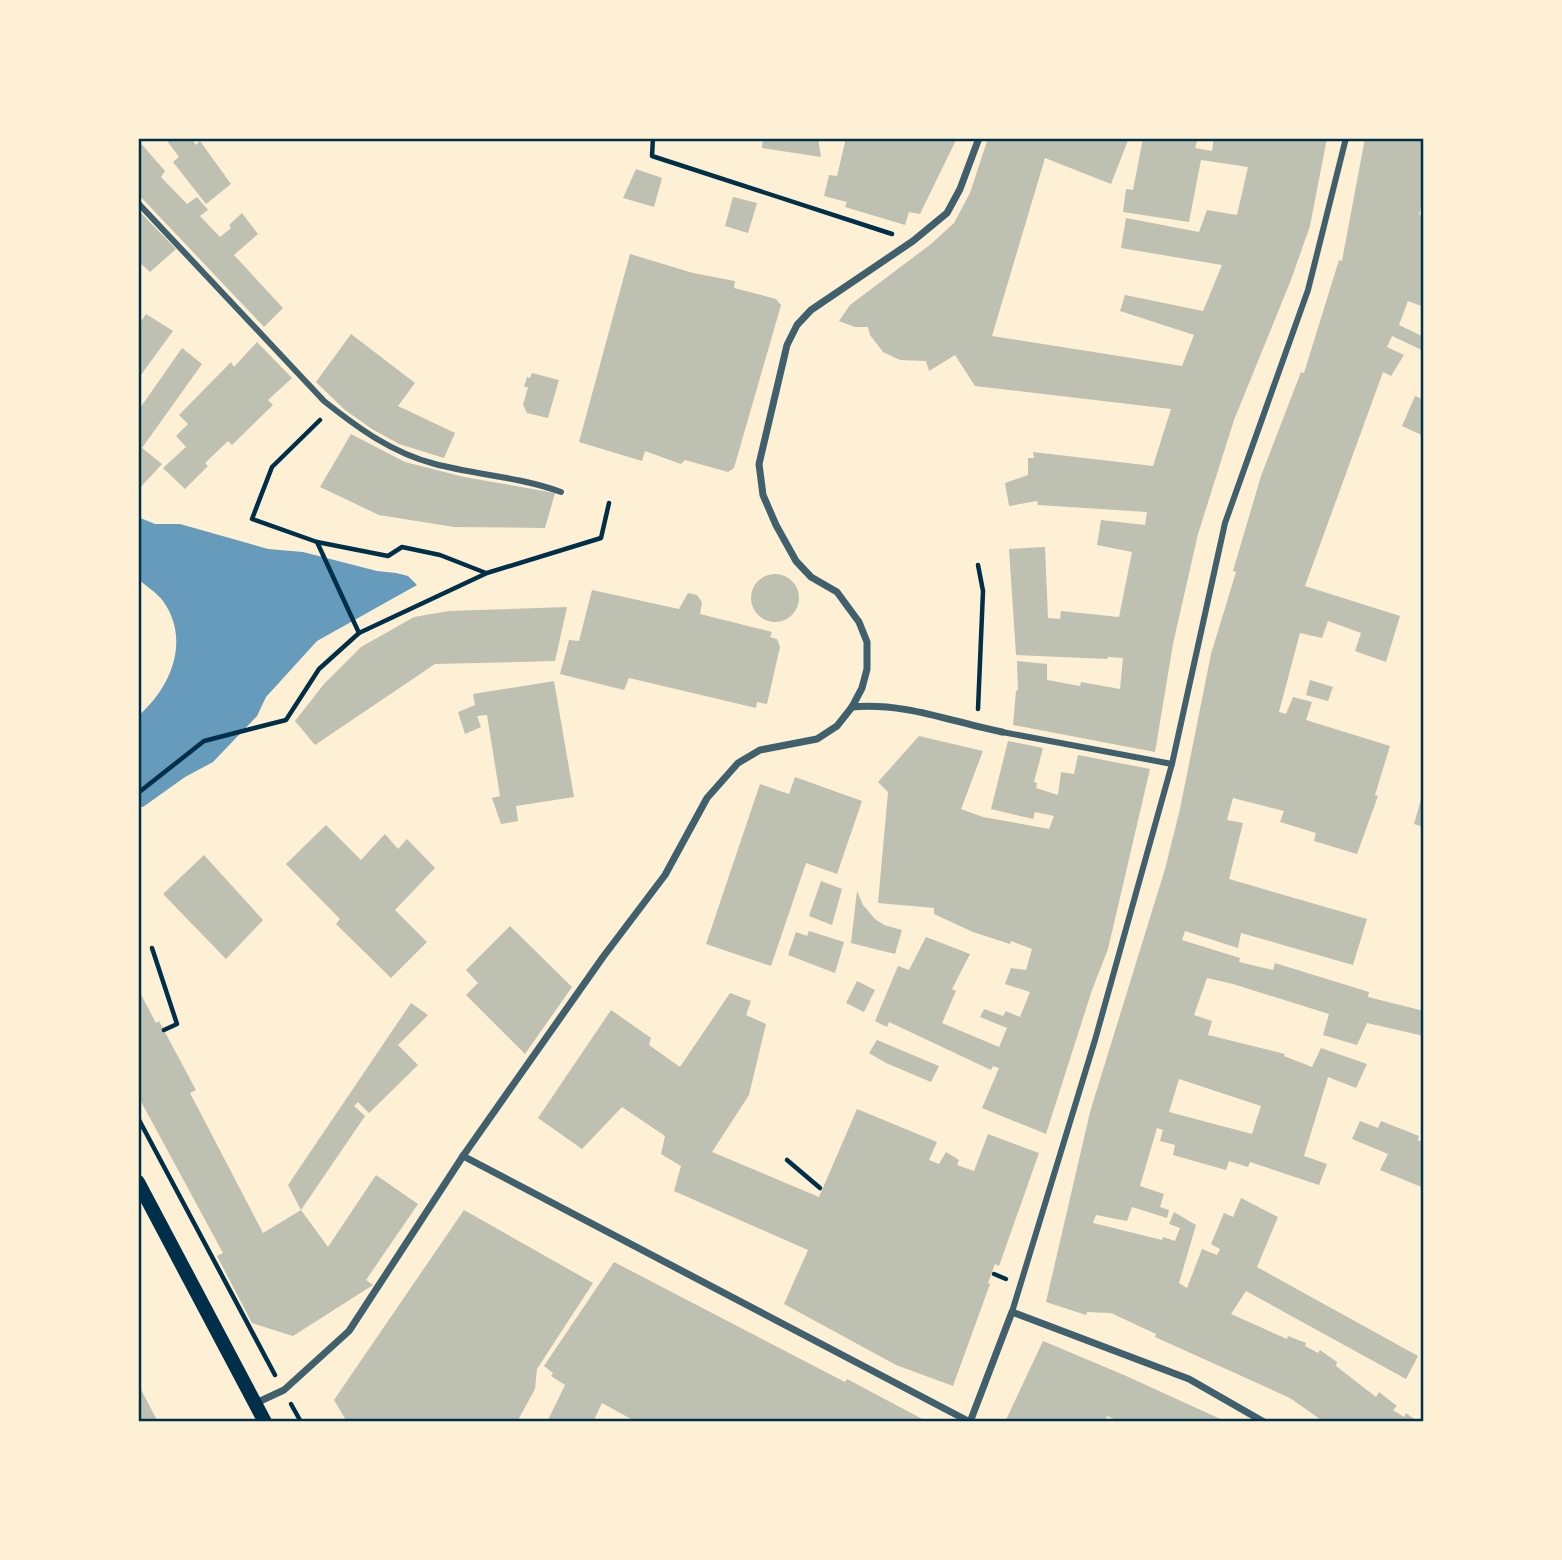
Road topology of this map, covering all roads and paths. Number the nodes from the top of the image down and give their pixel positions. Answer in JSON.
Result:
{"nodes":[{"id":1,"x":653,"y":138,"type":"edge"},
{"id":2,"x":979,"y":138,"type":"edge"},
{"id":3,"x":1346,"y":138,"type":"edge"},
{"id":4,"x":138,"y":203,"type":"edge"},
{"id":5,"x":913,"y":241,"type":"junction"},
{"id":6,"x":332,"y":408,"type":"junction"},
{"id":7,"x":561,"y":492,"type":"dead end"},
{"id":8,"x":609,"y":502,"type":"dead end"},
{"id":9,"x":317,"y":542,"type":"junction"},
{"id":10,"x":978,"y":565,"type":"dead end"},
{"id":11,"x":487,"y":573,"type":"junction"},
{"id":12,"x":359,"y":633,"type":"junction"},
{"id":13,"x":852,"y":707,"type":"junction"},
{"id":14,"x":977,"y":727,"type":"junction"},
{"id":15,"x":1002,"y":732,"type":"joint"},
{"id":16,"x":1172,"y":764,"type":"junction"},
{"id":17,"x":138,"y":793,"type":"edge"},
{"id":18,"x":152,"y":948,"type":"dead end"},
{"id":19,"x":164,"y":1030,"type":"dead end"},
{"id":20,"x":138,"y":1118,"type":"edge"},
{"id":21,"x":463,"y":1156,"type":"junction"},
{"id":22,"x":787,"y":1160,"type":"dead end"},
{"id":23,"x":138,"y":1182,"type":"edge"},
{"id":24,"x":820,"y":1188,"type":"dead end"},
{"id":25,"x":1012,"y":1312,"type":"junction"},
{"id":26,"x":284,"y":1390,"type":"junction"},
{"id":27,"x":255,"y":1404,"type":"junction"},
{"id":28,"x":265,"y":1422,"type":"edge"},
{"id":29,"x":300,"y":1422,"type":"edge"},
{"id":30,"x":970,"y":1422,"type":"edge"},
{"id":31,"x":1264,"y":1422,"type":"edge"}],
"edges":[{"from":1,"to":5,"type":"path"},
{"from":2,"to":5,"type":"street"},
{"from":3,"to":16,"type":"street"},
{"from":4,"to":6,"type":"street"},
{"from":5,"to":13,"type":"street"},
{"from":6,"to":7,"type":"street"},
{"from":6,"to":9,"type":"path"},
{"from":8,"to":11,"type":"path"},
{"from":9,"to":11,"type":"path"},
{"from":9,"to":12,"type":"path"},
{"from":10,"to":14,"type":"path"},
{"from":11,"to":12,"type":"path"},
{"from":12,"to":17,"type":"path"},
{"from":13,"to":14,"type":"street"},
{"from":13,"to":21,"type":"street"},
{"from":14,"to":15,"type":"street"},
{"from":15,"to":16,"type":"street"},
{"from":16,"to":25,"type":"street"},
{"from":18,"to":19,"type":"path"},
{"from":20,"to":26,"type":"path"},
{"from":21,"to":26,"type":"street"},
{"from":21,"to":30,"type":"street"},
{"from":22,"to":24,"type":"path"},
{"from":23,"to":27,"type":"main road"},
{"from":25,"to":30,"type":"street"},
{"from":25,"to":31,"type":"street"},
{"from":26,"to":27,"type":"street"},
{"from":26,"to":29,"type":"path"},
{"from":27,"to":28,"type":"main road"}]}
